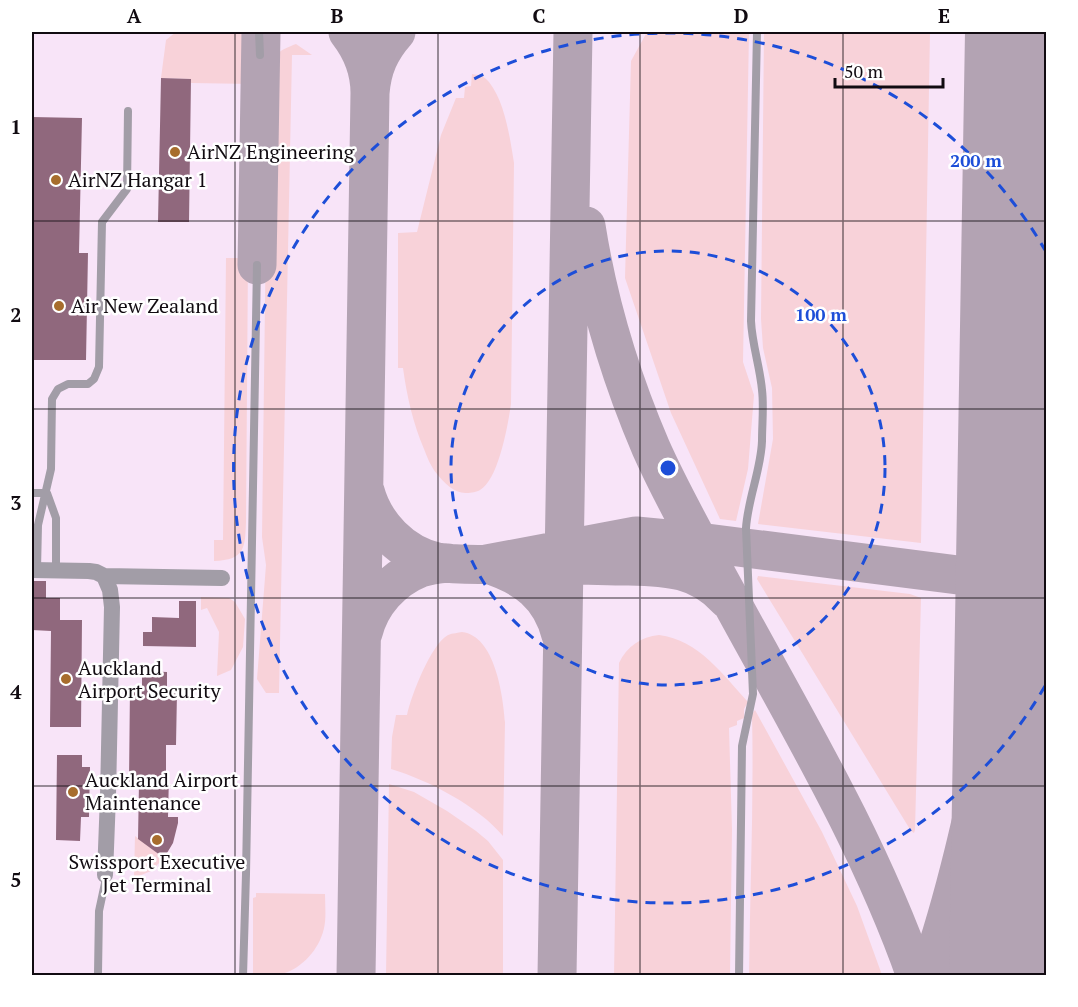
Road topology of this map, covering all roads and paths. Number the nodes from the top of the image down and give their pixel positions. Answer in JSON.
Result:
{"nodes":[{"id":1,"x":258,"y":32,"type":"edge"},
{"id":2,"x":757,"y":32,"type":"edge"},
{"id":3,"x":260,"y":55,"type":"dead end"},
{"id":4,"x":128,"y":111,"type":"dead end"},
{"id":5,"x":257,"y":265,"type":"dead end"},
{"id":6,"x":32,"y":493,"type":"edge"},
{"id":7,"x":46,"y":493,"type":"junction"},
{"id":8,"x":34,"y":570,"type":"edge"},
{"id":9,"x":56,"y":570,"type":"junction"},
{"id":10,"x":104,"y":576,"type":"junction"},
{"id":11,"x":222,"y":578,"type":"dead end"},
{"id":12,"x":105,"y":875,"type":"joint"},
{"id":13,"x":98,"y":973,"type":"dead end"},
{"id":14,"x":243,"y":975,"type":"edge"},
{"id":15,"x":739,"y":975,"type":"edge"}],
"edges":[{"from":1,"to":3,"type":"lane"},
{"from":2,"to":15,"type":"lane"},
{"from":4,"to":7,"type":"lane"},
{"from":5,"to":14,"type":"lane"},
{"from":6,"to":7,"type":"lane"},
{"from":7,"to":8,"type":"lane"},
{"from":7,"to":9,"type":"lane"},
{"from":8,"to":9,"type":"street"},
{"from":9,"to":10,"type":"street"},
{"from":10,"to":11,"type":"street"},
{"from":10,"to":12,"type":"street"},
{"from":12,"to":13,"type":"lane"}]}
